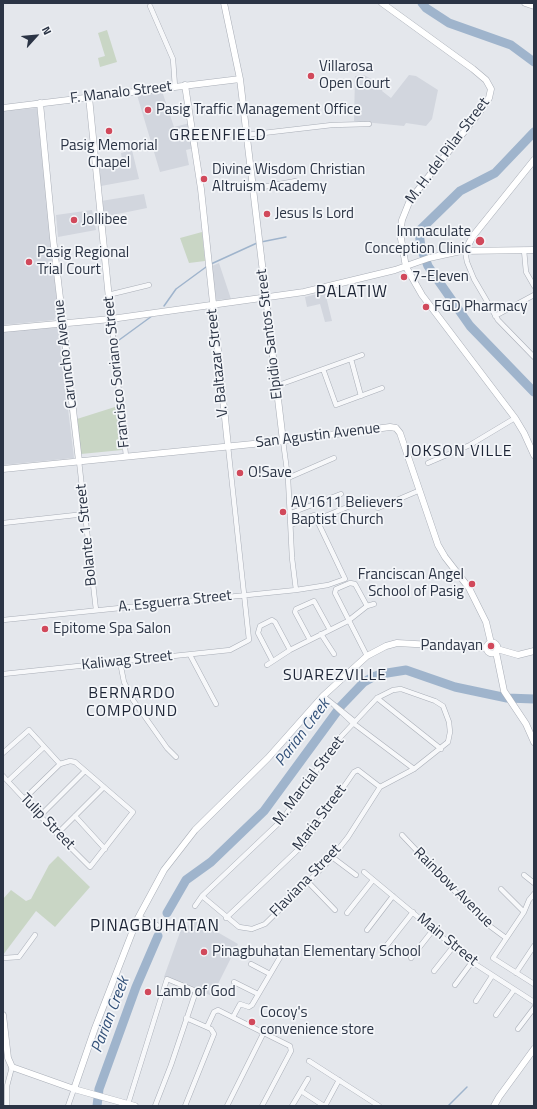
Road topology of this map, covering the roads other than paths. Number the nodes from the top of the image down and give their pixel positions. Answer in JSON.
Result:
{"nodes":[{"id":1,"x":224,"y":3,"type":"edge"},
{"id":2,"x":382,"y":3,"type":"edge"},
{"id":3,"x":526,"y":3,"type":"edge"},
{"id":4,"x":150,"y":6,"type":"dead end"},
{"id":5,"x":534,"y":6,"type":"edge"},
{"id":6,"x":240,"y":78,"type":"junction"},
{"id":7,"x":185,"y":85,"type":"junction"},
{"id":8,"x":176,"y":86,"type":"junction"},
{"id":9,"x":89,"y":97,"type":"junction"},
{"id":10,"x":40,"y":103,"type":"junction"},
{"id":11,"x":3,"y":108,"type":"edge"},
{"id":12,"x":369,"y":124,"type":"dead end"},
{"id":13,"x":246,"y":135,"type":"junction"},
{"id":14,"x":534,"y":160,"type":"edge"},
{"id":15,"x":296,"y":181,"type":"dead end"},
{"id":16,"x":252,"y":189,"type":"junction"},
{"id":17,"x":524,"y":250,"type":"junction"},
{"id":18,"x":534,"y":250,"type":"edge"},
{"id":19,"x":465,"y":251,"type":"junction"},
{"id":20,"x":406,"y":267,"type":"junction"},
{"id":21,"x":149,"y":285,"type":"dead end"},
{"id":22,"x":534,"y":286,"type":"edge"},
{"id":23,"x":108,"y":295,"type":"junction"},
{"id":24,"x":534,"y":295,"type":"edge"},
{"id":25,"x":266,"y":298,"type":"junction"},
{"id":26,"x":212,"y":305,"type":"junction"},
{"id":27,"x":495,"y":316,"type":"junction"},
{"id":28,"x":111,"y":319,"type":"junction"},
{"id":29,"x":63,"y":324,"type":"junction"},
{"id":30,"x":3,"y":329,"type":"edge"},
{"id":31,"x":362,"y":355,"type":"dead end"},
{"id":32,"x":534,"y":357,"type":"edge"},
{"id":33,"x":351,"y":359,"type":"junction"},
{"id":34,"x":324,"y":369,"type":"junction"},
{"id":35,"x":276,"y":386,"type":"junction"},
{"id":36,"x":382,"y":388,"type":"dead end"},
{"id":37,"x":362,"y":396,"type":"junction"},
{"id":38,"x":515,"y":418,"type":"junction"},
{"id":39,"x":283,"y":441,"type":"junction"},
{"id":40,"x":228,"y":446,"type":"junction"},
{"id":41,"x":534,"y":455,"type":"edge"},
{"id":42,"x":126,"y":456,"type":"junction"},
{"id":43,"x":334,"y":458,"type":"dead end"},
{"id":44,"x":79,"y":461,"type":"junction"},
{"id":45,"x":428,"y":463,"type":"dead end"},
{"id":46,"x":3,"y":469,"type":"edge"},
{"id":47,"x":288,"y":478,"type":"junction"},
{"id":48,"x":418,"y":492,"type":"junction"},
{"id":49,"x":341,"y":494,"type":"dead end"},
{"id":50,"x":350,"y":506,"type":"dead end"},
{"id":51,"x":378,"y":508,"type":"dead end"},
{"id":52,"x":290,"y":513,"type":"junction"},
{"id":53,"x":85,"y":514,"type":"junction"},
{"id":54,"x":318,"y":519,"type":"junction"},
{"id":55,"x":3,"y":522,"type":"edge"},
{"id":56,"x":291,"y":525,"type":"junction"},
{"id":57,"x":296,"y":590,"type":"junction"},
{"id":58,"x":244,"y":595,"type":"junction"},
{"id":59,"x":374,"y":604,"type":"dead end"},
{"id":60,"x":367,"y":606,"type":"junction"},
{"id":61,"x":96,"y":610,"type":"junction"},
{"id":62,"x":3,"y":620,"type":"edge"},
{"id":63,"x":348,"y":621,"type":"junction"},
{"id":64,"x":330,"y":630,"type":"junction"},
{"id":65,"x":321,"y":634,"type":"junction"},
{"id":66,"x":249,"y":640,"type":"joint"},
{"id":67,"x":310,"y":640,"type":"junction"},
{"id":68,"x":489,"y":645,"type":"junction"},
{"id":69,"x":290,"y":650,"type":"junction"},
{"id":70,"x":496,"y":651,"type":"junction"},
{"id":71,"x":534,"y":651,"type":"edge"},
{"id":72,"x":334,"y":654,"type":"dead end"},
{"id":73,"x":190,"y":655,"type":"junction"},
{"id":74,"x":367,"y":656,"type":"junction"},
{"id":75,"x":272,"y":660,"type":"junction"},
{"id":76,"x":120,"y":662,"type":"junction"},
{"id":77,"x":267,"y":664,"type":"dead end"},
{"id":78,"x":3,"y":674,"type":"edge"},
{"id":79,"x":323,"y":696,"type":"junction"},
{"id":80,"x":377,"y":698,"type":"junction"},
{"id":81,"x":216,"y":704,"type":"dead end"},
{"id":82,"x":355,"y":723,"type":"junction"},
{"id":83,"x":534,"y":742,"type":"edge"},
{"id":84,"x":44,"y":747,"type":"junction"},
{"id":85,"x":441,"y":749,"type":"junction"},
{"id":86,"x":3,"y":753,"type":"edge"},
{"id":87,"x":176,"y":757,"type":"dead end"},
{"id":88,"x":60,"y":764,"type":"junction"},
{"id":89,"x":414,"y":769,"type":"junction"},
{"id":90,"x":85,"y":771,"type":"junction"},
{"id":91,"x":3,"y":776,"type":"edge"},
{"id":92,"x":8,"y":782,"type":"junction"},
{"id":93,"x":104,"y":787,"type":"junction"},
{"id":94,"x":380,"y":787,"type":"junction"},
{"id":95,"x":24,"y":799,"type":"junction"},
{"id":96,"x":40,"y":816,"type":"junction"},
{"id":97,"x":75,"y":816,"type":"junction"},
{"id":98,"x":57,"y":834,"type":"junction"},
{"id":99,"x":402,"y":836,"type":"dead end"},
{"id":100,"x":106,"y":848,"type":"junction"},
{"id":101,"x":332,"y":856,"type":"junction"},
{"id":102,"x":364,"y":872,"type":"dead end"},
{"id":103,"x":356,"y":875,"type":"dead end"},
{"id":104,"x":524,"y":875,"type":"dead end"},
{"id":105,"x":372,"y":880,"type":"junction"},
{"id":106,"x":308,"y":882,"type":"junction"},
{"id":107,"x":534,"y":883,"type":"edge"},
{"id":108,"x":500,"y":889,"type":"dead end"},
{"id":109,"x":534,"y":894,"type":"edge"},
{"id":110,"x":202,"y":896,"type":"junction"},
{"id":111,"x":393,"y":896,"type":"junction"},
{"id":112,"x":195,"y":906,"type":"dead end"},
{"id":113,"x":335,"y":910,"type":"dead end"},
{"id":114,"x":413,"y":912,"type":"junction"},
{"id":115,"x":524,"y":912,"type":"junction"},
{"id":116,"x":347,"y":913,"type":"dead end"},
{"id":117,"x":139,"y":917,"type":"junction"},
{"id":118,"x":226,"y":918,"type":"junction"},
{"id":119,"x":157,"y":925,"type":"dead end"},
{"id":120,"x":367,"y":930,"type":"dead end"},
{"id":121,"x":433,"y":930,"type":"junction"},
{"id":122,"x":35,"y":935,"type":"dead end"},
{"id":123,"x":506,"y":938,"type":"junction"},
{"id":124,"x":387,"y":945,"type":"dead end"},
{"id":125,"x":453,"y":946,"type":"junction"},
{"id":126,"x":534,"y":946,"type":"edge"},
{"id":127,"x":282,"y":954,"type":"dead end"},
{"id":128,"x":3,"y":958,"type":"edge"},
{"id":129,"x":411,"y":958,"type":"dead end"},
{"id":130,"x":472,"y":962,"type":"junction"},
{"id":131,"x":251,"y":964,"type":"dead end"},
{"id":132,"x":434,"y":971,"type":"dead end"},
{"id":133,"x":516,"y":973,"type":"junction"},
{"id":134,"x":270,"y":974,"type":"junction"},
{"id":135,"x":492,"y":976,"type":"junction"},
{"id":136,"x":234,"y":982,"type":"dead end"},
{"id":137,"x":534,"y":984,"type":"edge"},
{"id":138,"x":455,"y":985,"type":"dead end"},
{"id":139,"x":514,"y":990,"type":"junction"},
{"id":140,"x":258,"y":994,"type":"junction"},
{"id":141,"x":476,"y":1001,"type":"dead end"},
{"id":142,"x":534,"y":1002,"type":"edge"},
{"id":143,"x":534,"y":1008,"type":"edge"},
{"id":144,"x":496,"y":1015,"type":"dead end"},
{"id":145,"x":233,"y":1017,"type":"junction"},
{"id":146,"x":3,"y":1018,"type":"edge"},
{"id":147,"x":186,"y":1018,"type":"junction"},
{"id":148,"x":207,"y":1027,"type":"junction"},
{"id":149,"x":518,"y":1029,"type":"dead end"},
{"id":150,"x":264,"y":1032,"type":"junction"},
{"id":151,"x":534,"y":1049,"type":"edge"},
{"id":152,"x":309,"y":1061,"type":"dead end"},
{"id":153,"x":12,"y":1067,"type":"junction"},
{"id":154,"x":308,"y":1079,"type":"dead end"},
{"id":155,"x":339,"y":1080,"type":"junction"},
{"id":156,"x":74,"y":1089,"type":"junction"},
{"id":157,"x":301,"y":1092,"type":"junction"},
{"id":158,"x":132,"y":1105,"type":"edge"},
{"id":159,"x":7,"y":1106,"type":"edge"},
{"id":160,"x":68,"y":1106,"type":"edge"},
{"id":161,"x":155,"y":1106,"type":"edge"},
{"id":162,"x":185,"y":1106,"type":"edge"},
{"id":163,"x":227,"y":1106,"type":"edge"},
{"id":164,"x":262,"y":1106,"type":"edge"},
{"id":165,"x":292,"y":1106,"type":"edge"},
{"id":166,"x":324,"y":1106,"type":"edge"},
{"id":167,"x":379,"y":1106,"type":"edge"},
{"id":168,"x":494,"y":1106,"type":"edge"}],
"edges":[{"from":1,"to":6,"type":"street","name":"Elpidio Santos Street"},
{"from":2,"to":20,"type":"street","name":"M. H. del Pilar Street"},
{"from":3,"to":5,"type":"street"},
{"from":4,"to":8,"type":"street"},
{"from":6,"to":7,"type":"street","name":"F. Manalo Street"},
{"from":6,"to":13,"type":"street","name":"Elpidio Santos Street"},
{"from":7,"to":8,"type":"street","name":"F. Manalo Street"},
{"from":7,"to":26,"type":"street","name":"V. Baltazar Street"},
{"from":8,"to":9,"type":"street","name":"F. Manalo Street"},
{"from":9,"to":10,"type":"street","name":"F. Manalo Street"},
{"from":9,"to":23,"type":"street","name":"Francisco Soriano Street"},
{"from":10,"to":11,"type":"street","name":"F. Manalo Street"},
{"from":10,"to":29,"type":"street","name":"Caruncho Avenue"},
{"from":12,"to":13,"type":"street"},
{"from":13,"to":16,"type":"street","name":"Elpidio Santos Street"},
{"from":14,"to":19,"type":"street"},
{"from":15,"to":16,"type":"street"},
{"from":16,"to":25,"type":"street","name":"Elpidio Santos Street"},
{"from":17,"to":18,"type":"street"},
{"from":17,"to":19,"type":"street"},
{"from":17,"to":22,"type":"street"},
{"from":19,"to":20,"type":"street"},
{"from":19,"to":27,"type":"street"},
{"from":20,"to":25,"type":"street"},
{"from":20,"to":38,"type":"street","name":"M. H. del Pilar Street"},
{"from":21,"to":23,"type":"street"},
{"from":23,"to":28,"type":"street","name":"Francisco Soriano Street"},
{"from":24,"to":27,"type":"street"},
{"from":25,"to":26,"type":"street"},
{"from":25,"to":35,"type":"street","name":"Elpidio Santos Street"},
{"from":26,"to":28,"type":"street"},
{"from":26,"to":40,"type":"street","name":"V. Baltazar Street"},
{"from":27,"to":32,"type":"street"},
{"from":28,"to":29,"type":"street"},
{"from":28,"to":42,"type":"street","name":"Francisco Soriano Street"},
{"from":29,"to":30,"type":"street"},
{"from":29,"to":44,"type":"street","name":"Caruncho Avenue"},
{"from":31,"to":33,"type":"street"},
{"from":33,"to":34,"type":"street"},
{"from":33,"to":37,"type":"street"},
{"from":34,"to":35,"type":"street"},
{"from":34,"to":37,"type":"street"},
{"from":35,"to":39,"type":"street","name":"Elpidio Santos Street"},
{"from":36,"to":37,"type":"street"},
{"from":38,"to":41,"type":"street","name":"M. H. del Pilar Street"},
{"from":38,"to":45,"type":"street"},
{"from":39,"to":40,"type":"street","name":"San Agustin Avenue"},
{"from":39,"to":47,"type":"street","name":"Elpidio Santos Street"},
{"from":39,"to":48,"type":"street","name":"San Agustin Avenue"},
{"from":40,"to":42,"type":"street","name":"San Agustin Avenue"},
{"from":40,"to":58,"type":"street","name":"V. Baltazar Street"},
{"from":42,"to":44,"type":"street","name":"San Agustin Avenue"},
{"from":43,"to":47,"type":"street"},
{"from":44,"to":46,"type":"street","name":"San Agustin Avenue"},
{"from":44,"to":53,"type":"street","name":"Bolante 1 Street"},
{"from":47,"to":52,"type":"street","name":"Elpidio Santos Street"},
{"from":48,"to":51,"type":"street"},
{"from":48,"to":68,"type":"street","name":"San Agustin Avenue"},
{"from":49,"to":52,"type":"street"},
{"from":50,"to":54,"type":"street"},
{"from":52,"to":56,"type":"street","name":"Elpidio Santos Street"},
{"from":53,"to":55,"type":"street"},
{"from":53,"to":61,"type":"street","name":"Bolante 1 Street"},
{"from":54,"to":56,"type":"street"},
{"from":54,"to":57,"type":"street","name":"A. Esguerra Street"},
{"from":56,"to":57,"type":"street","name":"Elpidio Santos Street"},
{"from":57,"to":58,"type":"street","name":"A. Esguerra Street"},
{"from":58,"to":61,"type":"street","name":"A. Esguerra Street"},
{"from":58,"to":66,"type":"street","name":"V. Baltazar Street"},
{"from":59,"to":60,"type":"street"},
{"from":60,"to":63,"type":"street"},
{"from":60,"to":63,"type":"street"},
{"from":61,"to":62,"type":"street","name":"A. Esguerra Street"},
{"from":63,"to":64,"type":"street"},
{"from":63,"to":74,"type":"street"},
{"from":64,"to":65,"type":"street"},
{"from":64,"to":67,"type":"street"},
{"from":65,"to":67,"type":"street"},
{"from":65,"to":72,"type":"street"},
{"from":66,"to":73,"type":"street","name":"Kaliwag Street"},
{"from":67,"to":69,"type":"street"},
{"from":68,"to":70,"type":"street"},
{"from":68,"to":70,"type":"street"},
{"from":68,"to":74,"type":"street"},
{"from":69,"to":75,"type":"street"},
{"from":69,"to":75,"type":"street"},
{"from":70,"to":71,"type":"street"},
{"from":70,"to":83,"type":"street"},
{"from":73,"to":76,"type":"street","name":"Kaliwag Street"},
{"from":73,"to":81,"type":"street"},
{"from":74,"to":79,"type":"street"},
{"from":75,"to":77,"type":"street"},
{"from":76,"to":78,"type":"street","name":"Kaliwag Street"},
{"from":76,"to":87,"type":"street"},
{"from":79,"to":82,"type":"street"},
{"from":79,"to":117,"type":"street"},
{"from":80,"to":82,"type":"street","name":"M. Marcial Street"},
{"from":80,"to":85,"type":"street"},
{"from":80,"to":85,"type":"street"},
{"from":82,"to":89,"type":"street"},
{"from":82,"to":110,"type":"street","name":"M. Marcial Street"},
{"from":84,"to":86,"type":"street"},
{"from":84,"to":88,"type":"street"},
{"from":84,"to":92,"type":"street"},
{"from":85,"to":89,"type":"street","name":"Flaviana Street"},
{"from":88,"to":90,"type":"street"},
{"from":88,"to":95,"type":"street"},
{"from":89,"to":94,"type":"street","name":"Flaviana Street"},
{"from":90,"to":93,"type":"street"},
{"from":90,"to":96,"type":"street"},
{"from":91,"to":92,"type":"street","name":"Tulip Street"},
{"from":92,"to":95,"type":"street","name":"Tulip Street"},
{"from":93,"to":97,"type":"street"},
{"from":93,"to":100,"type":"street"},
{"from":94,"to":101,"type":"street","name":"Flaviana Street"},
{"from":94,"to":118,"type":"street","name":"Maria Street"},
{"from":95,"to":96,"type":"street","name":"Tulip Street"},
{"from":96,"to":98,"type":"street","name":"Tulip Street"},
{"from":97,"to":98,"type":"street"},
{"from":97,"to":100,"type":"street"},
{"from":98,"to":100,"type":"street","name":"Tulip Street"},
{"from":99,"to":123,"type":"street","name":"Rainbow Avenue"},
{"from":101,"to":103,"type":"street"},
{"from":101,"to":106,"type":"street","name":"Flaviana Street"},
{"from":102,"to":105,"type":"street","name":"Main Street"},
{"from":104,"to":107,"type":"street"},
{"from":105,"to":111,"type":"street","name":"Main Street"},
{"from":105,"to":116,"type":"street"},
{"from":106,"to":113,"type":"street"},
{"from":106,"to":118,"type":"street","name":"Flaviana Street"},
{"from":108,"to":115,"type":"street"},
{"from":109,"to":115,"type":"street"},
{"from":110,"to":112,"type":"street","name":"M. Marcial Street"},
{"from":110,"to":118,"type":"street","name":"Flaviana Street"},
{"from":111,"to":114,"type":"street","name":"Main Street"},
{"from":111,"to":120,"type":"street"},
{"from":114,"to":121,"type":"street","name":"Main Street"},
{"from":114,"to":124,"type":"street"},
{"from":115,"to":123,"type":"street"},
{"from":117,"to":119,"type":"street"},
{"from":117,"to":156,"type":"street"},
{"from":121,"to":125,"type":"street","name":"Main Street"},
{"from":121,"to":129,"type":"street"},
{"from":122,"to":128,"type":"street"},
{"from":123,"to":133,"type":"street","name":"Rainbow Avenue"},
{"from":125,"to":130,"type":"street","name":"Main Street"},
{"from":125,"to":132,"type":"street"},
{"from":126,"to":133,"type":"street"},
{"from":127,"to":134,"type":"street"},
{"from":130,"to":135,"type":"street","name":"Main Street"},
{"from":130,"to":138,"type":"street"},
{"from":131,"to":134,"type":"street"},
{"from":133,"to":137,"type":"street","name":"Rainbow Avenue"},
{"from":134,"to":140,"type":"street"},
{"from":135,"to":139,"type":"street","name":"Main Street"},
{"from":135,"to":141,"type":"street"},
{"from":136,"to":140,"type":"street"},
{"from":139,"to":142,"type":"street","name":"Main Street"},
{"from":139,"to":144,"type":"street"},
{"from":140,"to":145,"type":"street"},
{"from":143,"to":149,"type":"street"},
{"from":145,"to":148,"type":"street"},
{"from":145,"to":150,"type":"street"},
{"from":146,"to":153,"type":"street"},
{"from":147,"to":148,"type":"street"},
{"from":147,"to":158,"type":"street"},
{"from":147,"to":161,"type":"street"},
{"from":148,"to":162,"type":"street"},
{"from":150,"to":163,"type":"street"},
{"from":150,"to":164,"type":"street"},
{"from":151,"to":168,"type":"street"},
{"from":152,"to":155,"type":"street"},
{"from":153,"to":156,"type":"street"},
{"from":153,"to":159,"type":"street"},
{"from":154,"to":157,"type":"street"},
{"from":155,"to":166,"type":"street"},
{"from":155,"to":167,"type":"street"},
{"from":156,"to":158,"type":"street"},
{"from":156,"to":160,"type":"street"},
{"from":157,"to":165,"type":"street"},
{"from":157,"to":166,"type":"street"}]}
